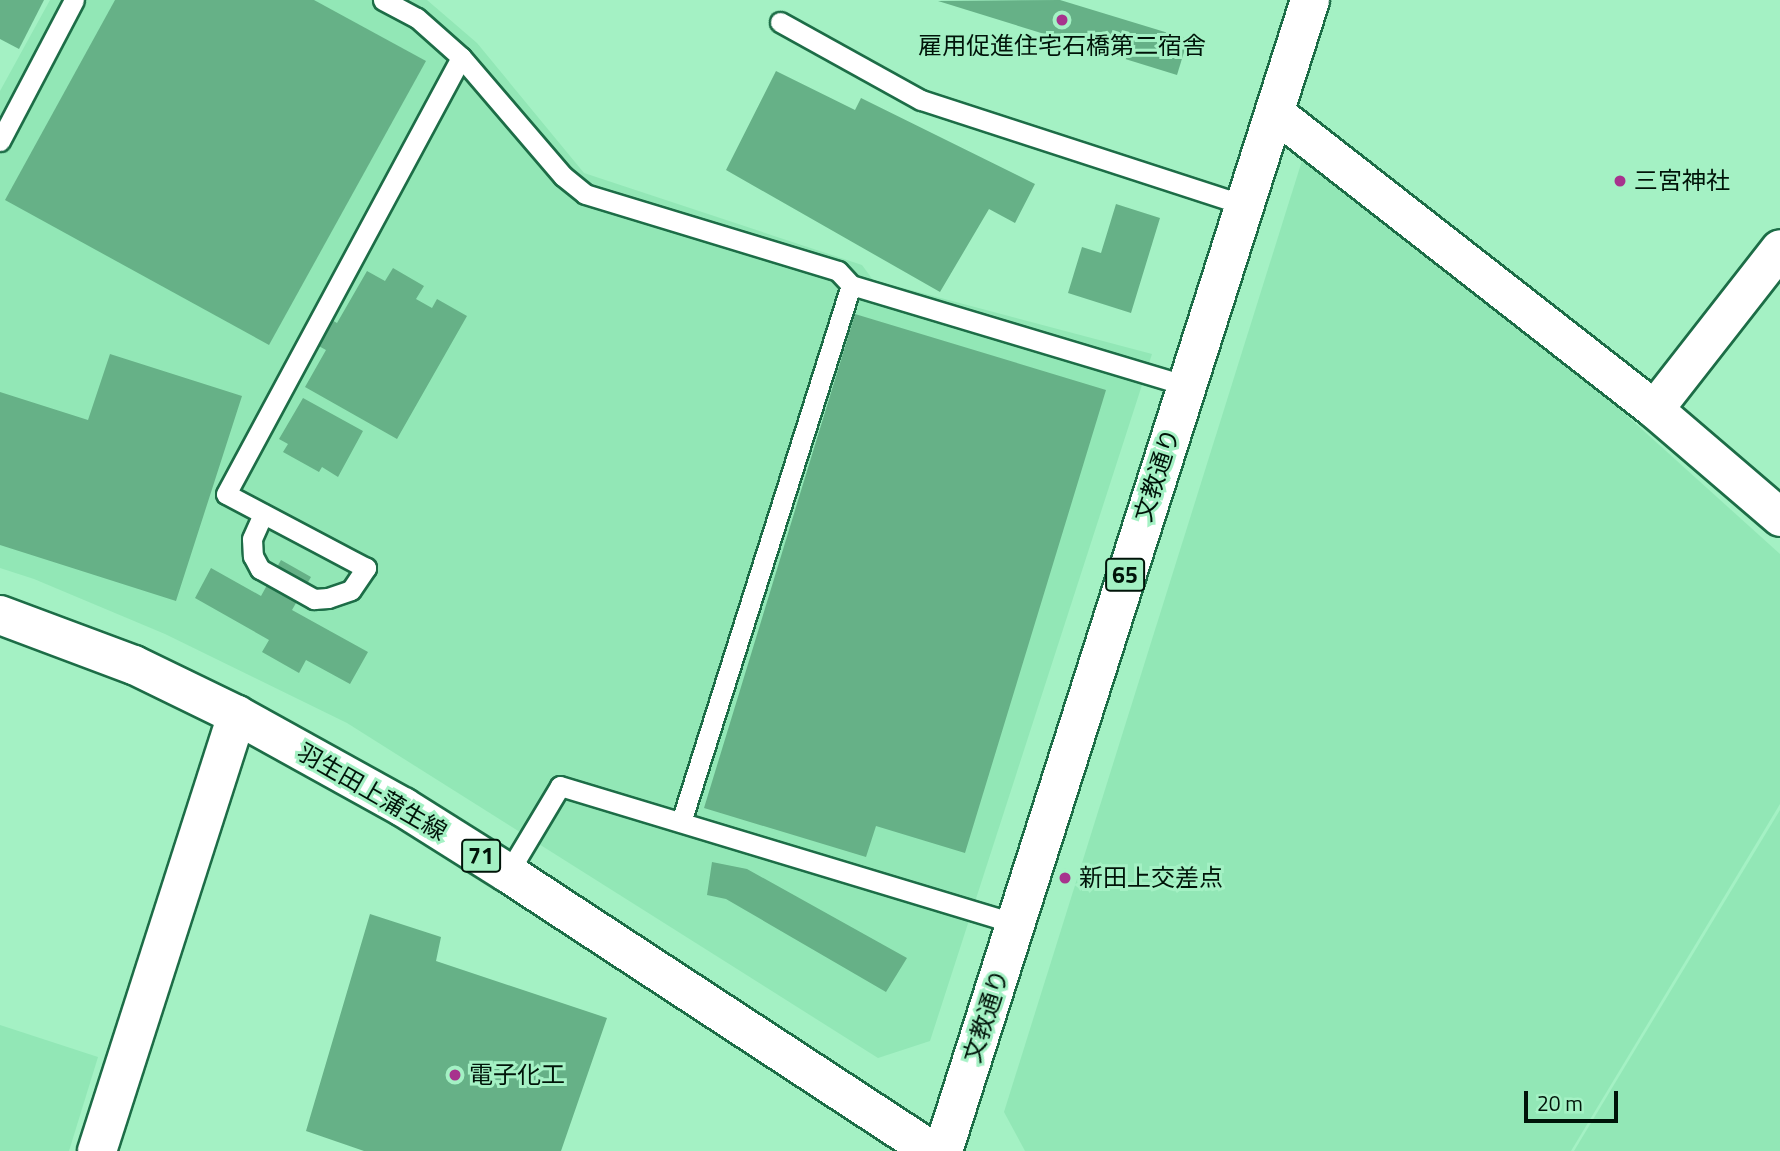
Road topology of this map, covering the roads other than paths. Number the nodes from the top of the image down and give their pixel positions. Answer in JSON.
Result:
{"nodes":[{"id":1,"x":74,"y":0,"type":"edge"},
{"id":2,"x":383,"y":0,"type":"edge"},
{"id":3,"x":1310,"y":0,"type":"edge"},
{"id":4,"x":780,"y":22,"type":"dead end"},
{"id":5,"x":461,"y":57,"type":"junction"},
{"id":6,"x":1274,"y":112,"type":"junction"},
{"id":7,"x":0,"y":141,"type":"edge"},
{"id":8,"x":1244,"y":205,"type":"junction"},
{"id":9,"x":1780,"y":248,"type":"edge"},
{"id":10,"x":851,"y":285,"type":"junction"},
{"id":11,"x":1185,"y":385,"type":"junction"},
{"id":12,"x":1654,"y":409,"type":"junction"},
{"id":13,"x":263,"y":514,"type":"junction"},
{"id":14,"x":1780,"y":517,"type":"edge"},
{"id":15,"x":0,"y":615,"type":"edge"},
{"id":16,"x":237,"y":715,"type":"junction"},
{"id":17,"x":681,"y":822,"type":"junction"},
{"id":18,"x":508,"y":873,"type":"junction"},
{"id":19,"x":1015,"y":923,"type":"junction"},
{"id":20,"x":97,"y":1151,"type":"edge"},
{"id":21,"x":932,"y":1151,"type":"edge"},
{"id":22,"x":943,"y":1151,"type":"edge"}],
"edges":[{"from":1,"to":7,"type":"lane"},
{"from":2,"to":5,"type":"lane"},
{"from":3,"to":6,"type":"main road","name":"文教通り","number":"65"},
{"from":4,"to":8,"type":"lane"},
{"from":5,"to":10,"type":"lane"},
{"from":5,"to":13,"type":"lane"},
{"from":6,"to":8,"type":"main road","name":"文教通り","number":"65"},
{"from":6,"to":12,"type":"street"},
{"from":8,"to":11,"type":"main road","name":"文教通り","number":"65"},
{"from":9,"to":12,"type":"street"},
{"from":10,"to":11,"type":"lane"},
{"from":10,"to":17,"type":"lane"},
{"from":11,"to":19,"type":"main road","name":"文教通り","number":"65"},
{"from":12,"to":14,"type":"street"},
{"from":13,"to":13,"type":"lane"},
{"from":15,"to":16,"type":"main road","name":"羽生田上蒲生線","number":"71"},
{"from":16,"to":18,"type":"main road","name":"羽生田上蒲生線","number":"71"},
{"from":16,"to":20,"type":"main road"},
{"from":17,"to":18,"type":"lane"},
{"from":17,"to":19,"type":"lane"},
{"from":18,"to":21,"type":"main road","name":"羽生田上蒲生線","number":"71"},
{"from":19,"to":22,"type":"main road","name":"文教通り","number":"65"}]}
